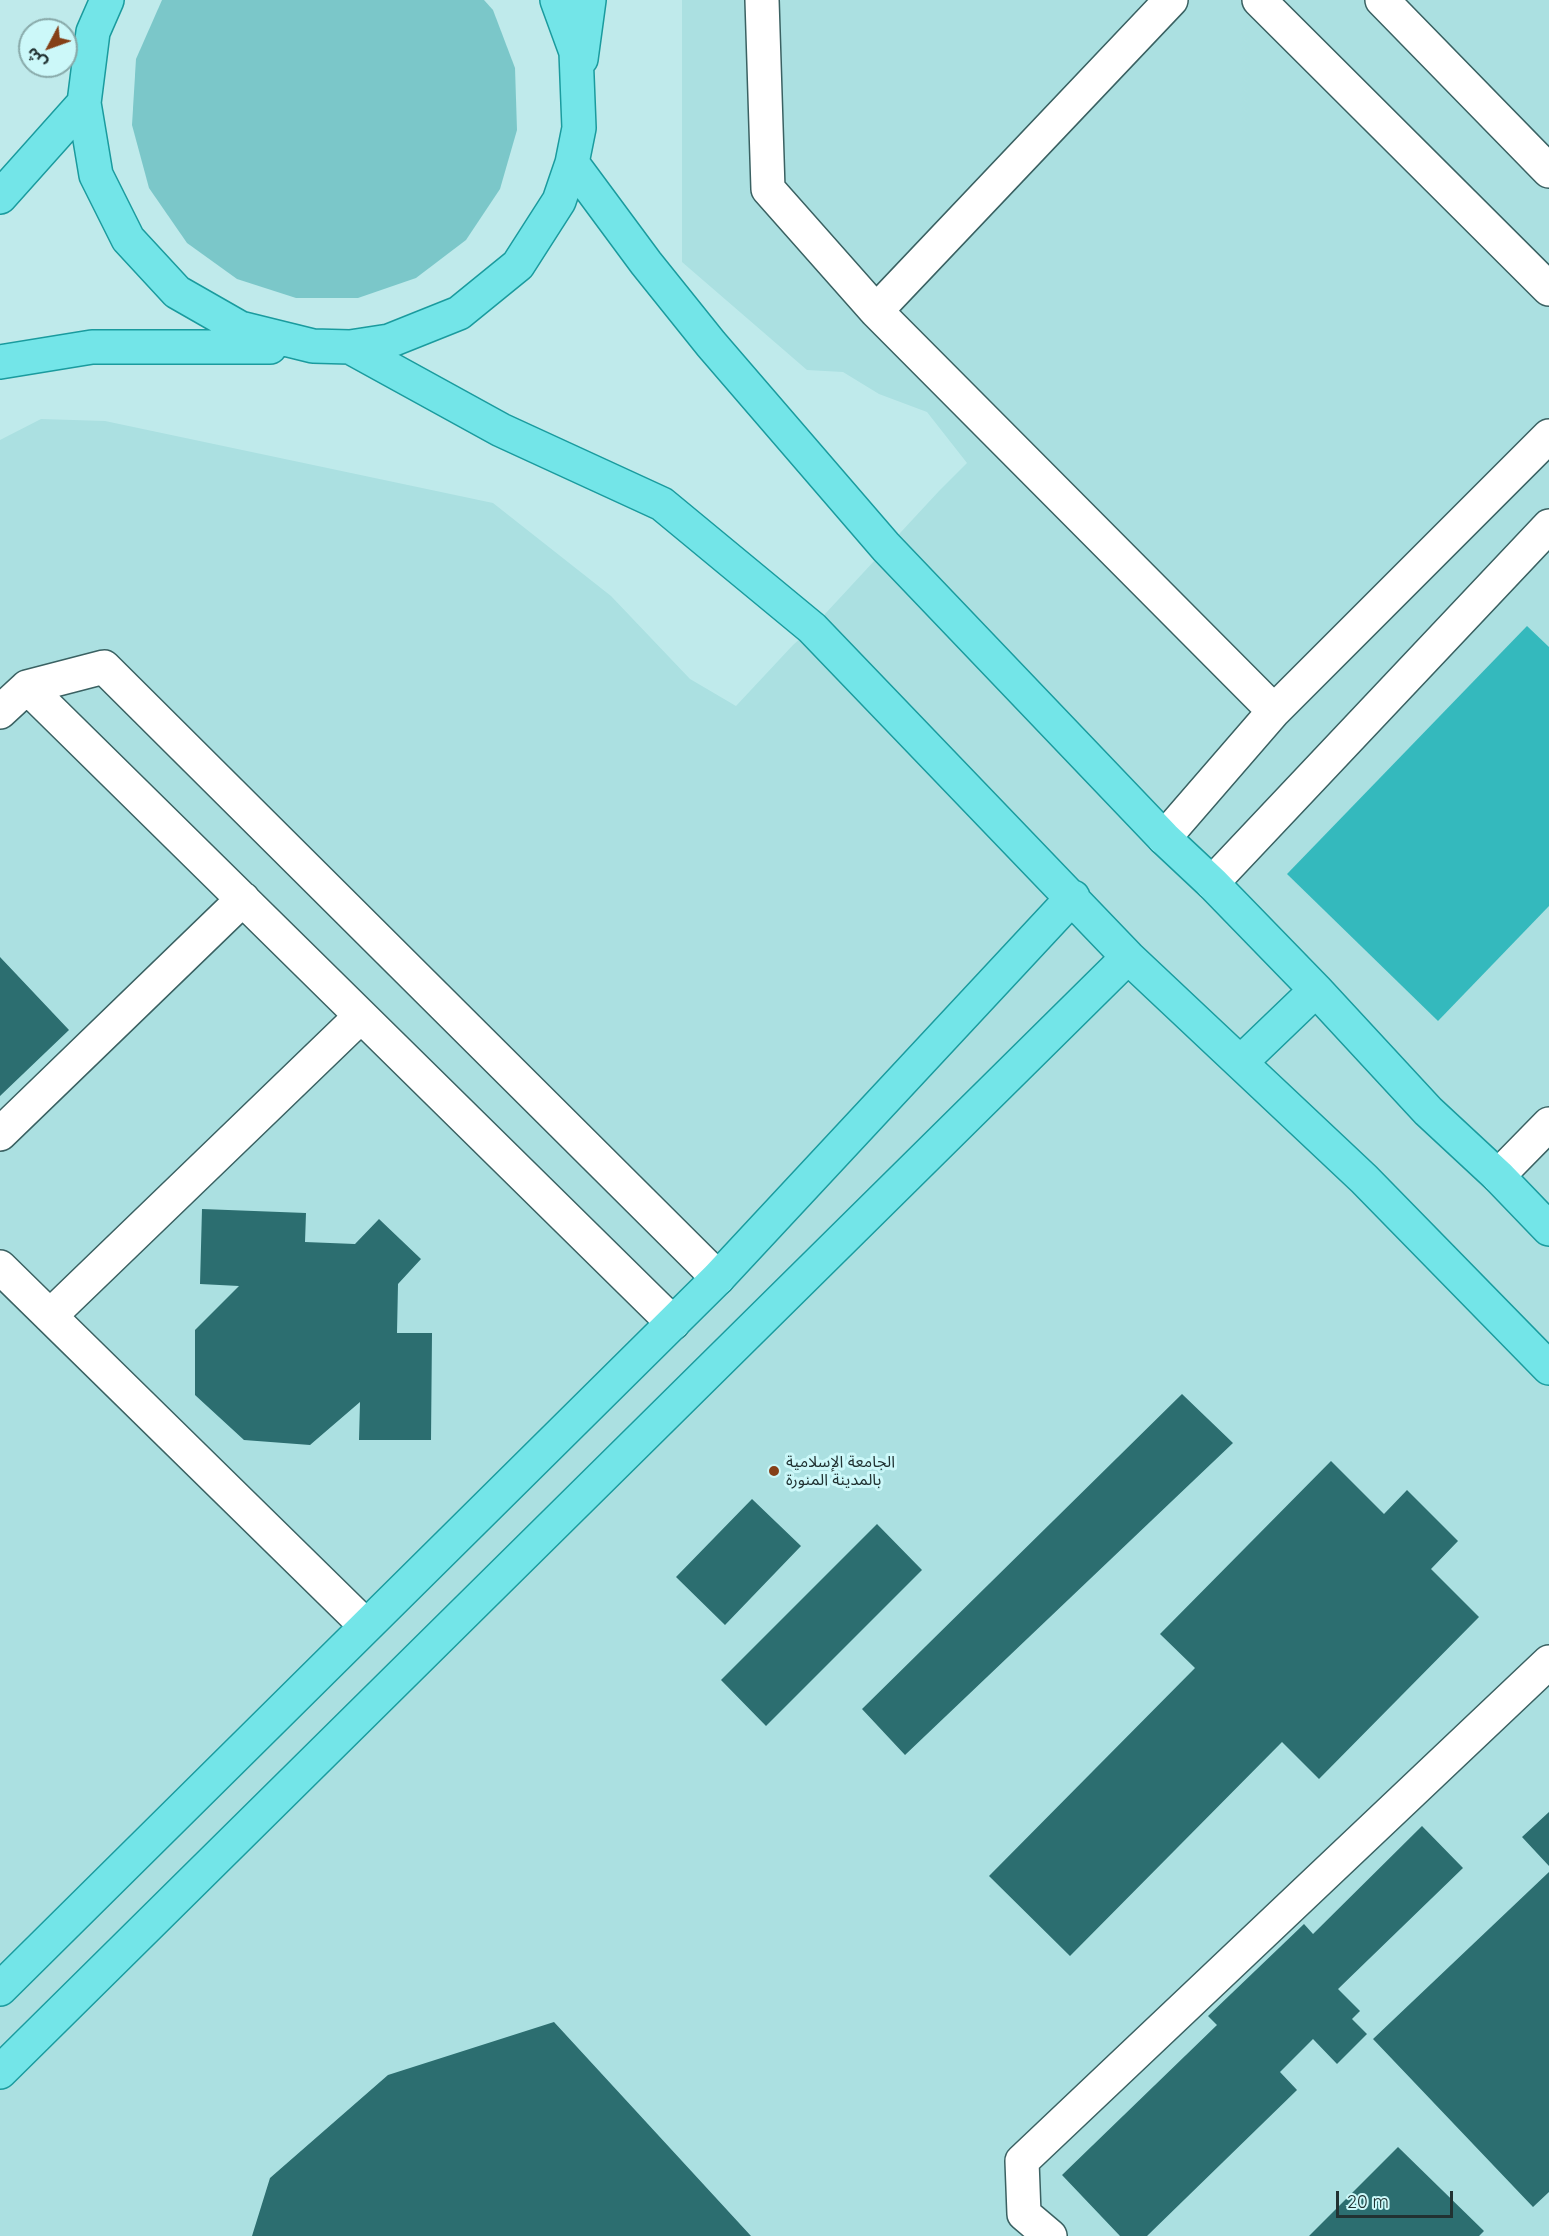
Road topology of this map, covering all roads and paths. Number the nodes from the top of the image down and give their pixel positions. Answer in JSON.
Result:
{"nodes":[{"id":1,"x":79,"y":0,"type":"edge"},
{"id":2,"x":107,"y":0,"type":"edge"},
{"id":3,"x":557,"y":0,"type":"edge"},
{"id":4,"x":589,"y":0,"type":"edge"},
{"id":5,"x":762,"y":0,"type":"edge"},
{"id":6,"x":1171,"y":0,"type":"edge"},
{"id":7,"x":1259,"y":0,"type":"edge"},
{"id":8,"x":1382,"y":0,"type":"edge"},
{"id":9,"x":93,"y":32,"type":"junction"},
{"id":10,"x":577,"y":90,"type":"junction"},
{"id":11,"x":84,"y":103,"type":"junction"},
{"id":12,"x":573,"y":163,"type":"junction"},
{"id":13,"x":1549,"y":171,"type":"edge"},
{"id":14,"x":0,"y":197,"type":"edge"},
{"id":15,"x":1549,"y":290,"type":"edge"},
{"id":16,"x":876,"y":311,"type":"junction"},
{"id":17,"x":313,"y":346,"type":"junction"},
{"id":18,"x":350,"y":347,"type":"junction"},
{"id":19,"x":0,"y":362,"type":"edge"},
{"id":20,"x":1549,"y":436,"type":"edge"},
{"id":21,"x":1549,"y":526,"type":"edge"},
{"id":22,"x":27,"y":687,"type":"junction"},
{"id":23,"x":1274,"y":711,"type":"junction"},
{"id":24,"x":0,"y":712,"type":"edge"},
{"id":25,"x":1164,"y":837,"type":"junction"},
{"id":26,"x":1212,"y":884,"type":"junction"},
{"id":27,"x":1073,"y":897,"type":"junction"},
{"id":28,"x":243,"y":899,"type":"junction"},
{"id":29,"x":1128,"y":957,"type":"junction"},
{"id":30,"x":1316,"y":990,"type":"junction"},
{"id":31,"x":361,"y":1016,"type":"junction"},
{"id":32,"x":1241,"y":1062,"type":"junction"},
{"id":33,"x":1549,"y":1124,"type":"edge"},
{"id":34,"x":0,"y":1134,"type":"edge"},
{"id":35,"x":1498,"y":1176,"type":"junction"},
{"id":36,"x":1549,"y":1229,"type":"edge"},
{"id":37,"x":0,"y":1267,"type":"edge"},
{"id":38,"x":718,"y":1278,"type":"junction"},
{"id":39,"x":50,"y":1316,"type":"junction"},
{"id":40,"x":673,"y":1323,"type":"junction"},
{"id":41,"x":1549,"y":1368,"type":"edge"},
{"id":42,"x":366,"y":1626,"type":"junction"},
{"id":43,"x":1549,"y":1662,"type":"edge"},
{"id":44,"x":0,"y":1989,"type":"edge"},
{"id":45,"x":0,"y":2072,"type":"edge"},
{"id":46,"x":1050,"y":2236,"type":"edge"}],
"edges":[{"from":1,"to":9,"type":"main road"},
{"from":2,"to":9,"type":"main road"},
{"from":3,"to":10,"type":"main road"},
{"from":4,"to":10,"type":"main road"},
{"from":5,"to":16,"type":"street"},
{"from":6,"to":16,"type":"street"},
{"from":7,"to":15,"type":"street"},
{"from":8,"to":13,"type":"street"},
{"from":9,"to":11,"type":"main road"},
{"from":10,"to":12,"type":"main road"},
{"from":11,"to":14,"type":"main road"},
{"from":11,"to":17,"type":"main road"},
{"from":12,"to":18,"type":"main road"},
{"from":12,"to":25,"type":"main road"},
{"from":16,"to":23,"type":"street"},
{"from":17,"to":18,"type":"main road"},
{"from":17,"to":19,"type":"main road"},
{"from":18,"to":27,"type":"main road"},
{"from":20,"to":23,"type":"street"},
{"from":21,"to":26,"type":"street"},
{"from":22,"to":24,"type":"street"},
{"from":22,"to":28,"type":"street"},
{"from":22,"to":38,"type":"street"},
{"from":23,"to":25,"type":"street"},
{"from":25,"to":26,"type":"main road"},
{"from":26,"to":30,"type":"main road"},
{"from":27,"to":29,"type":"main road"},
{"from":27,"to":38,"type":"main road"},
{"from":28,"to":31,"type":"street"},
{"from":28,"to":34,"type":"street"},
{"from":29,"to":32,"type":"main road"},
{"from":29,"to":45,"type":"main road"},
{"from":30,"to":32,"type":"main road"},
{"from":30,"to":35,"type":"main road"},
{"from":31,"to":39,"type":"street"},
{"from":31,"to":40,"type":"street"},
{"from":32,"to":41,"type":"main road"},
{"from":33,"to":35,"type":"street"},
{"from":35,"to":36,"type":"main road"},
{"from":37,"to":39,"type":"street"},
{"from":38,"to":40,"type":"main road"},
{"from":39,"to":42,"type":"street"},
{"from":40,"to":42,"type":"main road"},
{"from":42,"to":44,"type":"main road"},
{"from":43,"to":46,"type":"street"}]}
